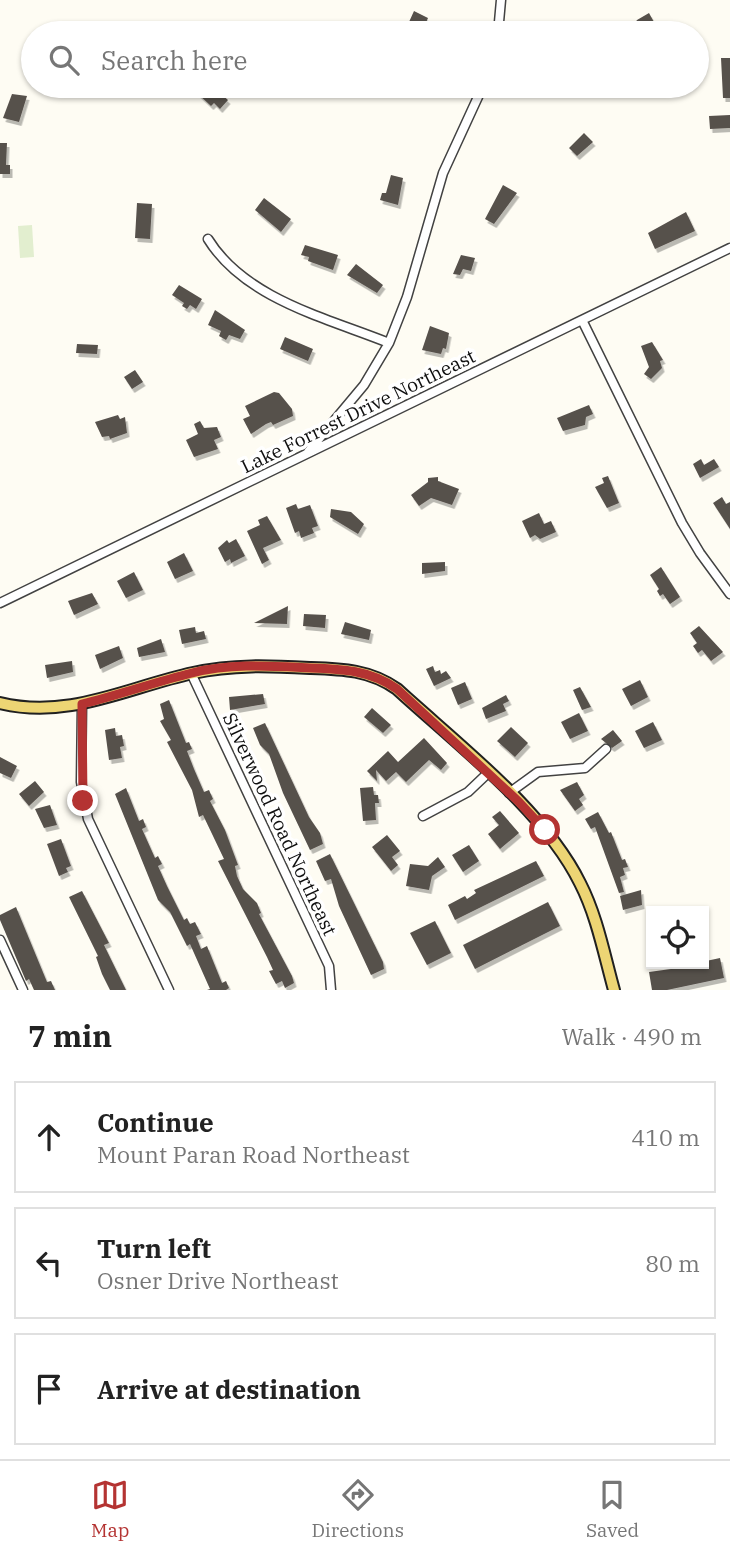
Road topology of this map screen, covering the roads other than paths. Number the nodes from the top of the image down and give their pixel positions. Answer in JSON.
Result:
{"nodes":[{"id":1,"x":501,"y":0,"type":"edge"},
{"id":2,"x":499,"y":21,"type":"edge"},
{"id":3,"x":478,"y":98,"type":"edge"},
{"id":4,"x":208,"y":239,"type":"dead end"},
{"id":5,"x":730,"y":248,"type":"edge"},
{"id":6,"x":582,"y":320,"type":"junction"},
{"id":7,"x":389,"y":343,"type":"junction"},
{"id":8,"x":306,"y":454,"type":"junction"},
{"id":9,"x":730,"y":594,"type":"edge"},
{"id":10,"x":0,"y":603,"type":"edge"},
{"id":11,"x":191,"y":673,"type":"junction"},
{"id":12,"x":0,"y":704,"type":"edge"},
{"id":13,"x":82,"y":704,"type":"junction"},
{"id":14,"x":606,"y":749,"type":"dead end"},
{"id":15,"x":488,"y":773,"type":"junction"},
{"id":16,"x":509,"y":793,"type":"junction"},
{"id":17,"x":423,"y":816,"type":"dead end"},
{"id":18,"x":0,"y":940,"type":"edge"},
{"id":19,"x":23,"y":990,"type":"edge"},
{"id":20,"x":169,"y":990,"type":"edge"},
{"id":21,"x":331,"y":990,"type":"edge"},
{"id":22,"x":614,"y":990,"type":"edge"}],
"edges":[{"from":1,"to":2,"type":"street"},
{"from":3,"to":7,"type":"street"},
{"from":4,"to":7,"type":"street"},
{"from":5,"to":6,"type":"street","name":"Lake Forrest Drive Northeast"},
{"from":6,"to":8,"type":"street","name":"Lake Forrest Drive Northeast"},
{"from":6,"to":9,"type":"street"},
{"from":7,"to":8,"type":"street"},
{"from":8,"to":10,"type":"street","name":"Lake Forrest Drive Northeast"},
{"from":11,"to":13,"type":"main road"},
{"from":11,"to":15,"type":"main road"},
{"from":11,"to":21,"type":"street","name":"Silverwood Road Northeast"},
{"from":12,"to":13,"type":"main road"},
{"from":13,"to":20,"type":"street"},
{"from":14,"to":16,"type":"street"},
{"from":15,"to":16,"type":"main road"},
{"from":15,"to":17,"type":"street"},
{"from":16,"to":22,"type":"main road"},
{"from":18,"to":19,"type":"street"}]}
